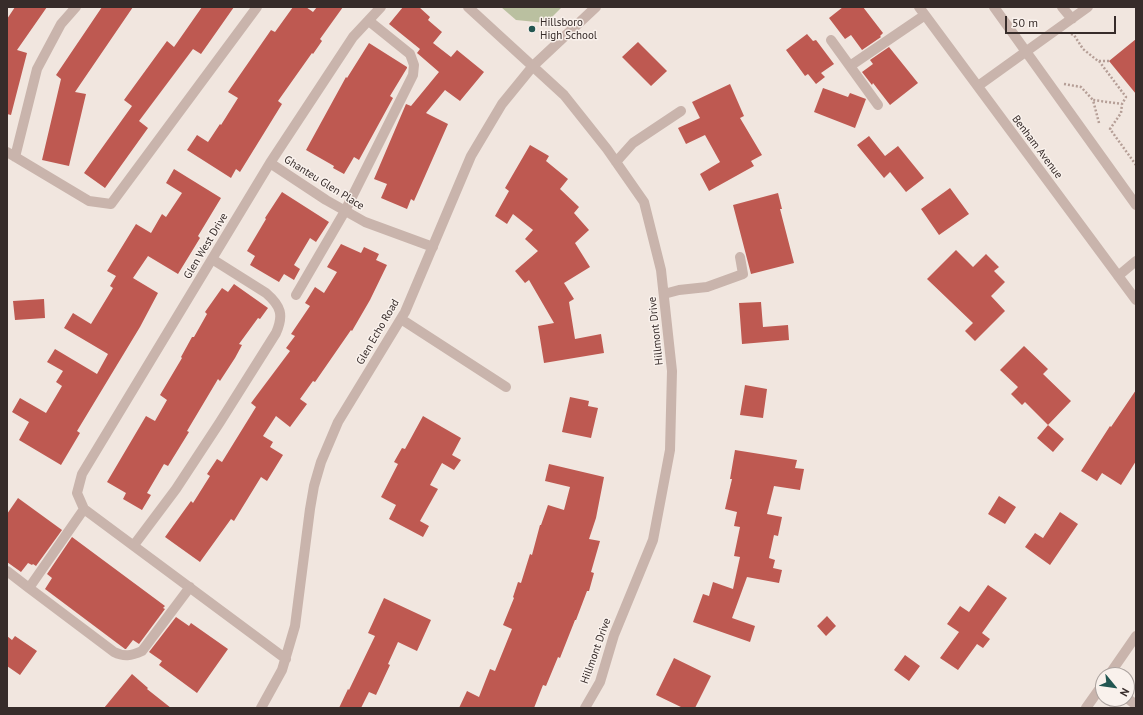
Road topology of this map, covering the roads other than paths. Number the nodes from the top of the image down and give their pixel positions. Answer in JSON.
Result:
{"nodes":[{"id":1,"x":76,"y":7,"type":"edge"},
{"id":2,"x":257,"y":7,"type":"edge"},
{"id":3,"x":381,"y":7,"type":"edge"},
{"id":4,"x":468,"y":7,"type":"edge"},
{"id":5,"x":596,"y":7,"type":"edge"},
{"id":6,"x":994,"y":7,"type":"edge"},
{"id":7,"x":1062,"y":7,"type":"edge"},
{"id":8,"x":1088,"y":7,"type":"edge"},
{"id":9,"x":922,"y":11,"type":"edge"},
{"id":10,"x":1072,"y":19,"type":"junction"},
{"id":11,"x":369,"y":21,"type":"junction"},
{"id":12,"x":831,"y":40,"type":"dead end"},
{"id":13,"x":1026,"y":52,"type":"junction"},
{"id":14,"x":533,"y":66,"type":"junction"},
{"id":15,"x":850,"y":66,"type":"junction"},
{"id":16,"x":978,"y":86,"type":"junction"},
{"id":17,"x":878,"y":105,"type":"dead end"},
{"id":18,"x":681,"y":110,"type":"dead end"},
{"id":19,"x":11,"y":155,"type":"edge"},
{"id":20,"x":616,"y":162,"type":"junction"},
{"id":21,"x":270,"y":163,"type":"junction"},
{"id":22,"x":1136,"y":205,"type":"edge"},
{"id":23,"x":345,"y":211,"type":"junction"},
{"id":24,"x":433,"y":247,"type":"junction"},
{"id":25,"x":740,"y":257,"type":"dead end"},
{"id":26,"x":212,"y":259,"type":"junction"},
{"id":27,"x":1136,"y":261,"type":"edge"},
{"id":28,"x":1118,"y":276,"type":"junction"},
{"id":29,"x":664,"y":294,"type":"junction"},
{"id":30,"x":296,"y":295,"type":"dead end"},
{"id":31,"x":1136,"y":300,"type":"edge"},
{"id":32,"x":401,"y":319,"type":"junction"},
{"id":33,"x":506,"y":387,"type":"dead end"},
{"id":34,"x":84,"y":509,"type":"junction"},
{"id":35,"x":134,"y":545,"type":"junction"},
{"id":36,"x":7,"y":571,"type":"edge"},
{"id":37,"x":190,"y":587,"type":"junction"},
{"id":38,"x":28,"y":588,"type":"junction"},
{"id":39,"x":1136,"y":636,"type":"edge"},
{"id":40,"x":286,"y":659,"type":"junction"},
{"id":41,"x":1115,"y":667,"type":"edge"},
{"id":42,"x":1095,"y":695,"type":"edge"},
{"id":43,"x":262,"y":708,"type":"edge"},
{"id":44,"x":584,"y":708,"type":"edge"},
{"id":45,"x":1086,"y":708,"type":"edge"}],
"edges":[{"from":1,"to":19,"type":"street"},
{"from":2,"to":19,"type":"street"},
{"from":3,"to":11,"type":"street","name":"Glen West Drive"},
{"from":4,"to":14,"type":"street","name":"Hillmont Drive"},
{"from":5,"to":14,"type":"street","name":"Glen Echo Road"},
{"from":6,"to":13,"type":"street"},
{"from":7,"to":10,"type":"street"},
{"from":8,"to":10,"type":"street"},
{"from":9,"to":15,"type":"street"},
{"from":9,"to":16,"type":"street","name":"Benham Avenue"},
{"from":10,"to":13,"type":"street"},
{"from":11,"to":21,"type":"street","name":"Glen West Drive"},
{"from":11,"to":23,"type":"street"},
{"from":12,"to":15,"type":"street"},
{"from":13,"to":16,"type":"street"},
{"from":13,"to":22,"type":"street"},
{"from":14,"to":20,"type":"street","name":"Hillmont Drive"},
{"from":14,"to":24,"type":"street","name":"Glen Echo Road"},
{"from":15,"to":17,"type":"street"},
{"from":16,"to":28,"type":"street","name":"Benham Avenue"},
{"from":18,"to":20,"type":"street"},
{"from":20,"to":29,"type":"street","name":"Hillmont Drive"},
{"from":21,"to":23,"type":"street","name":"Ghanteu Glen Place"},
{"from":21,"to":26,"type":"street","name":"Glen West Drive"},
{"from":23,"to":24,"type":"street","name":"Ghanteu Glen Place"},
{"from":23,"to":30,"type":"street"},
{"from":24,"to":32,"type":"street","name":"Glen Echo Road"},
{"from":25,"to":29,"type":"street"},
{"from":26,"to":34,"type":"street","name":"Glen West Drive"},
{"from":26,"to":35,"type":"street"},
{"from":27,"to":28,"type":"street"},
{"from":28,"to":31,"type":"street","name":"Benham Avenue"},
{"from":29,"to":44,"type":"street","name":"Hillmont Drive"},
{"from":32,"to":33,"type":"street"},
{"from":32,"to":40,"type":"street","name":"Glen Echo Road"},
{"from":34,"to":35,"type":"street"},
{"from":34,"to":38,"type":"street"},
{"from":35,"to":37,"type":"street"},
{"from":36,"to":38,"type":"street"},
{"from":37,"to":38,"type":"street"},
{"from":37,"to":40,"type":"street"},
{"from":39,"to":41,"type":"street"},
{"from":40,"to":43,"type":"street","name":"Glen Echo Road"},
{"from":42,"to":45,"type":"street"}]}
